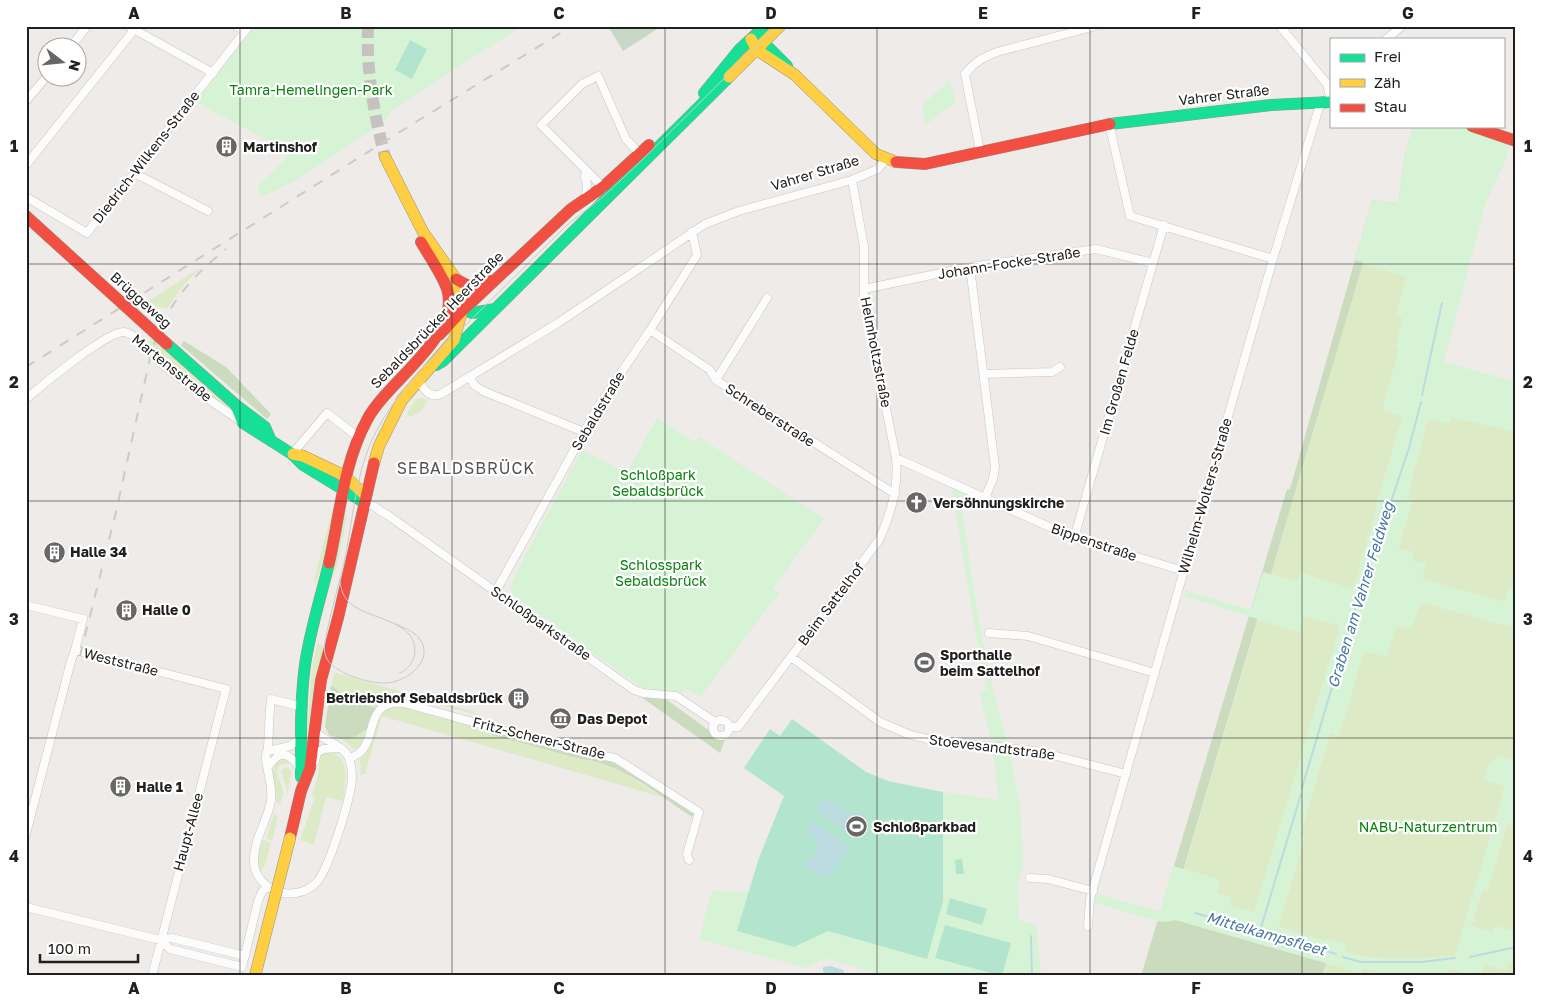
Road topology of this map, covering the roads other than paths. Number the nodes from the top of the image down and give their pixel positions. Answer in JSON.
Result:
{"nodes":[{"id":1,"x":87,"y":26,"type":"edge"},
{"id":2,"x":236,"y":26,"type":"edge"},
{"id":3,"x":765,"y":26,"type":"edge"},
{"id":4,"x":780,"y":26,"type":"edge"},
{"id":5,"x":1096,"y":26,"type":"edge"},
{"id":6,"x":1280,"y":26,"type":"edge"},
{"id":7,"x":1402,"y":26,"type":"edge"},
{"id":8,"x":131,"y":28,"type":"edge"},
{"id":9,"x":247,"y":29,"type":"edge"},
{"id":10,"x":78,"y":38,"type":"edge"},
{"id":11,"x":1387,"y":38,"type":"edge"},
{"id":12,"x":760,"y":47,"type":"junction"},
{"id":13,"x":213,"y":73,"type":"junction"},
{"id":14,"x":1329,"y":83,"type":"edge"},
{"id":15,"x":38,"y":87,"type":"edge"},
{"id":16,"x":26,"y":101,"type":"edge"},
{"id":17,"x":1327,"y":102,"type":"edge"},
{"id":18,"x":1109,"y":124,"type":"junction"},
{"id":19,"x":1478,"y":128,"type":"edge"},
{"id":20,"x":1516,"y":140,"type":"edge"},
{"id":21,"x":980,"y":151,"type":"junction"},
{"id":22,"x":640,"y":154,"type":"junction"},
{"id":23,"x":886,"y":159,"type":"junction"},
{"id":24,"x":26,"y":165,"type":"edge"},
{"id":25,"x":586,"y":171,"type":"junction"},
{"id":26,"x":134,"y":173,"type":"junction"},
{"id":27,"x":852,"y":180,"type":"junction"},
{"id":28,"x":607,"y":191,"type":"junction"},
{"id":29,"x":26,"y":197,"type":"edge"},
{"id":30,"x":586,"y":198,"type":"junction"},
{"id":31,"x":208,"y":211,"type":"dead end"},
{"id":32,"x":26,"y":216,"type":"edge"},
{"id":33,"x":1164,"y":225,"type":"junction"},
{"id":34,"x":692,"y":232,"type":"junction"},
{"id":35,"x":517,"y":259,"type":"junction"},
{"id":36,"x":1273,"y":259,"type":"junction"},
{"id":37,"x":1153,"y":263,"type":"junction"},
{"id":38,"x":970,"y":267,"type":"junction"},
{"id":39,"x":456,"y":279,"type":"junction"},
{"id":40,"x":864,"y":289,"type":"junction"},
{"id":41,"x":449,"y":298,"type":"junction"},
{"id":42,"x":767,"y":298,"type":"dead end"},
{"id":43,"x":495,"y":309,"type":"junction"},
{"id":44,"x":462,"y":311,"type":"junction"},
{"id":45,"x":650,"y":330,"type":"junction"},
{"id":46,"x":439,"y":335,"type":"junction"},
{"id":47,"x":1060,"y":367,"type":"dead end"},
{"id":48,"x":430,"y":368,"type":"junction"},
{"id":49,"x":984,"y":374,"type":"junction"},
{"id":50,"x":470,"y":377,"type":"junction"},
{"id":51,"x":418,"y":380,"type":"junction"},
{"id":52,"x":716,"y":380,"type":"junction"},
{"id":53,"x":26,"y":398,"type":"edge"},
{"id":54,"x":236,"y":405,"type":"junction"},
{"id":55,"x":243,"y":423,"type":"junction"},
{"id":56,"x":584,"y":432,"type":"junction"},
{"id":57,"x":358,"y":437,"type":"junction"},
{"id":58,"x":271,"y":441,"type":"junction"},
{"id":59,"x":292,"y":454,"type":"junction"},
{"id":60,"x":896,"y":458,"type":"junction"},
{"id":61,"x":345,"y":476,"type":"junction"},
{"id":62,"x":342,"y":490,"type":"junction"},
{"id":63,"x":895,"y":494,"type":"junction"},
{"id":64,"x":984,"y":498,"type":"junction"},
{"id":65,"x":368,"y":502,"type":"junction"},
{"id":66,"x":1074,"y":538,"type":"junction"},
{"id":67,"x":1184,"y":571,"type":"junction"},
{"id":68,"x":496,"y":591,"type":"junction"},
{"id":69,"x":26,"y":605,"type":"edge"},
{"id":70,"x":989,"y":633,"type":"dead end"},
{"id":71,"x":75,"y":650,"type":"junction"},
{"id":72,"x":790,"y":657,"type":"junction"},
{"id":73,"x":1155,"y":673,"type":"junction"},
{"id":74,"x":226,"y":689,"type":"joint"},
{"id":75,"x":303,"y":707,"type":"junction"},
{"id":76,"x":716,"y":722,"type":"junction"},
{"id":77,"x":730,"y":727,"type":"junction"},
{"id":78,"x":315,"y":732,"type":"junction"},
{"id":79,"x":302,"y":737,"type":"junction"},
{"id":80,"x":340,"y":748,"type":"junction"},
{"id":81,"x":268,"y":751,"type":"junction"},
{"id":82,"x":348,"y":758,"type":"junction"},
{"id":83,"x":268,"y":767,"type":"junction"},
{"id":84,"x":306,"y":769,"type":"junction"},
{"id":85,"x":1126,"y":774,"type":"junction"},
{"id":86,"x":26,"y":834,"type":"edge"},
{"id":87,"x":689,"y":860,"type":"dead end"},
{"id":88,"x":1030,"y":878,"type":"dead end"},
{"id":89,"x":268,"y":886,"type":"junction"},
{"id":90,"x":1092,"y":892,"type":"junction"},
{"id":91,"x":26,"y":907,"type":"edge"},
{"id":92,"x":1088,"y":926,"type":"dead end"},
{"id":93,"x":160,"y":940,"type":"junction"},
{"id":94,"x":245,"y":956,"type":"junction"},
{"id":95,"x":152,"y":976,"type":"edge"},
{"id":96,"x":255,"y":976,"type":"edge"}],
"edges":[{"from":1,"to":10,"type":"street"},
{"from":2,"to":9,"type":"street"},
{"from":3,"to":12,"type":"main road","name":"Sebaldsbrücker Heerstraße"},
{"from":4,"to":12,"type":"main road","name":"Sebaldsbrücker Heerstraße"},
{"from":5,"to":21,"type":"street"},
{"from":6,"to":14,"type":"street"},
{"from":7,"to":11,"type":"street"},
{"from":8,"to":13,"type":"street"},
{"from":8,"to":24,"type":"street"},
{"from":9,"to":13,"type":"street","name":"Diedrich-Wilkens-Straße"},
{"from":12,"to":22,"type":"main road","name":"Sebaldsbrücker Heerstraße"},
{"from":12,"to":23,"type":"main road"},
{"from":12,"to":28,"type":"main road","name":"Sebaldsbrücker Heerstraße"},
{"from":13,"to":26,"type":"street","name":"Diedrich-Wilkens-Straße"},
{"from":14,"to":17,"type":"street"},
{"from":15,"to":16,"type":"street"},
{"from":17,"to":18,"type":"main road","name":"Vahrer Straße"},
{"from":17,"to":36,"type":"street","name":"Wilhelm-Wolters-Straße"},
{"from":18,"to":21,"type":"main road","name":"Vahrer Straße"},
{"from":18,"to":33,"type":"street"},
{"from":19,"to":20,"type":"main road"},
{"from":21,"to":23,"type":"main road","name":"Vahrer Straße"},
{"from":22,"to":25,"type":"street"},
{"from":22,"to":28,"type":"main road","name":"Sebaldsbrücker Heerstraße"},
{"from":23,"to":27,"type":"street","name":"Vahrer Straße"},
{"from":25,"to":28,"type":"street"},
{"from":25,"to":30,"type":"street"},
{"from":26,"to":29,"type":"street","name":"Diedrich-Wilkens-Straße"},
{"from":26,"to":31,"type":"street"},
{"from":27,"to":34,"type":"street","name":"Vahrer Straße"},
{"from":27,"to":40,"type":"street","name":"Helmholtzstraße"},
{"from":28,"to":30,"type":"main road","name":"Sebaldsbrücker Heerstraße"},
{"from":28,"to":43,"type":"main road","name":"Sebaldsbrücker Heerstraße"},
{"from":30,"to":35,"type":"main road","name":"Sebaldsbrücker Heerstraße"},
{"from":32,"to":54,"type":"main road","name":"Brüggeweg","bridge":true},
{"from":33,"to":36,"type":"street"},
{"from":33,"to":37,"type":"street","name":"Im Großen Felde"},
{"from":34,"to":45,"type":"street","name":"Sebaldstraße"},
{"from":34,"to":50,"type":"street","name":"Vahrer Straße"},
{"from":35,"to":39,"type":"main road"},
{"from":35,"to":44,"type":"main road","name":"Sebaldsbrücker Heerstraße"},
{"from":36,"to":67,"type":"street","name":"Wilhelm-Wolters-Straße"},
{"from":37,"to":38,"type":"street","name":"Johann-Focke-Straße"},
{"from":37,"to":66,"type":"street","name":"Im Großen Felde"},
{"from":38,"to":40,"type":"street","name":"Johann-Focke-Straße"},
{"from":38,"to":49,"type":"street"},
{"from":39,"to":41,"type":"main road"},
{"from":39,"to":44,"type":"main road"},
{"from":40,"to":60,"type":"street","name":"Helmholtzstraße"},
{"from":41,"to":44,"type":"main road"},
{"from":41,"to":46,"type":"main road"},
{"from":42,"to":52,"type":"street"},
{"from":43,"to":44,"type":"main road"},
{"from":43,"to":48,"type":"main road","name":"Sebaldsbrücker Heerstraße"},
{"from":44,"to":46,"type":"main road","name":"Sebaldsbrücker Heerstraße"},
{"from":44,"to":48,"type":"main road"},
{"from":45,"to":52,"type":"street","name":"Schreberstraße"},
{"from":45,"to":56,"type":"street","name":"Sebaldstraße"},
{"from":46,"to":57,"type":"main road","name":"Sebaldsbrücker Heerstraße"},
{"from":47,"to":49,"type":"street"},
{"from":48,"to":51,"type":"main road","name":"Sebaldsbrücker Heerstraße"},
{"from":49,"to":64,"type":"street"},
{"from":50,"to":51,"type":"street","name":"Vahrer Straße"},
{"from":50,"to":56,"type":"street"},
{"from":51,"to":65,"type":"main road","name":"Sebaldsbrücker Heerstraße"},
{"from":52,"to":63,"type":"street","name":"Schreberstraße"},
{"from":53,"to":55,"type":"street","name":"Martensstraße"},
{"from":54,"to":55,"type":"main road","name":"Brüggeweg"},
{"from":54,"to":58,"type":"main road","name":"Brüggeweg"},
{"from":55,"to":58,"type":"main road","name":"Brüggeweg"},
{"from":56,"to":68,"type":"street","name":"Sebaldstraße"},
{"from":57,"to":59,"type":"street"},
{"from":57,"to":61,"type":"main road","name":"Sebaldsbrücker Heerstraße"},
{"from":58,"to":59,"type":"main road","name":"Brüggeweg"},
{"from":59,"to":61,"type":"main road","name":"Brüggeweg"},
{"from":59,"to":62,"type":"main road","name":"Brüggeweg"},
{"from":60,"to":63,"type":"street","name":"Helmholtzstraße"},
{"from":60,"to":64,"type":"street","name":"Bippenstraße"},
{"from":61,"to":62,"type":"main road","name":"Sebaldsbrücker Heerstraße"},
{"from":61,"to":65,"type":"main road","name":"Brüggeweg"},
{"from":62,"to":65,"type":"main road","name":"Brüggeweg"},
{"from":62,"to":75,"type":"main road","name":"Sebaldsbrücker Heerstraße"},
{"from":63,"to":72,"type":"street","name":"Beim Sattelhof"},
{"from":64,"to":66,"type":"street","name":"Bippenstraße"},
{"from":65,"to":68,"type":"street","name":"Schloßparkstraße"},
{"from":65,"to":78,"type":"main road","name":"Sebaldsbrücker Heerstraße"},
{"from":66,"to":67,"type":"street","name":"Bippenstraße"},
{"from":67,"to":73,"type":"street","name":"Wilhelm-Wolters-Straße"},
{"from":68,"to":76,"type":"street","name":"Schloßparkstraße"},
{"from":69,"to":71,"type":"street","name":"Weststraße"},
{"from":70,"to":73,"type":"street"},
{"from":71,"to":74,"type":"street","name":"Weststraße"},
{"from":71,"to":86,"type":"street"},
{"from":72,"to":77,"type":"street","name":"Beim Sattelhof"},
{"from":72,"to":85,"type":"street","name":"Stoevesandtstraße"},
{"from":73,"to":85,"type":"street","name":"Wilhelm-Wolters-Straße"},
{"from":74,"to":93,"type":"street","name":"Haupt-Allee"},
{"from":75,"to":79,"type":"main road","name":"Sebaldsbrücker Heerstraße"},
{"from":75,"to":81,"type":"street"},
{"from":76,"to":77,"type":"street"},
{"from":76,"to":77,"type":"street"},
{"from":78,"to":80,"type":"street"},
{"from":78,"to":84,"type":"main road","name":"Sebaldsbrücker Heerstraße"},
{"from":79,"to":81,"type":"street"},
{"from":79,"to":84,"type":"main road","name":"Sebaldsbrücker Heerstraße"},
{"from":80,"to":82,"type":"street"},
{"from":80,"to":84,"type":"street"},
{"from":81,"to":83,"type":"street"},
{"from":82,"to":87,"type":"street","name":"Fritz-Scherer-Straße"},
{"from":82,"to":89,"type":"street"},
{"from":83,"to":84,"type":"street"},
{"from":83,"to":89,"type":"street"},
{"from":84,"to":96,"type":"main road","name":"Sebaldsbrücker Heerstraße","bridge":true},
{"from":85,"to":90,"type":"street","name":"Wilhelm-Wolters-Straße"},
{"from":88,"to":90,"type":"street"},
{"from":89,"to":94,"type":"street"},
{"from":90,"to":92,"type":"street","name":"Wilhelm-Wolters-Straße"},
{"from":91,"to":93,"type":"street"},
{"from":93,"to":94,"type":"street"},
{"from":93,"to":94,"type":"street"},
{"from":93,"to":95,"type":"street","name":"Haupt-Allee"}]}
